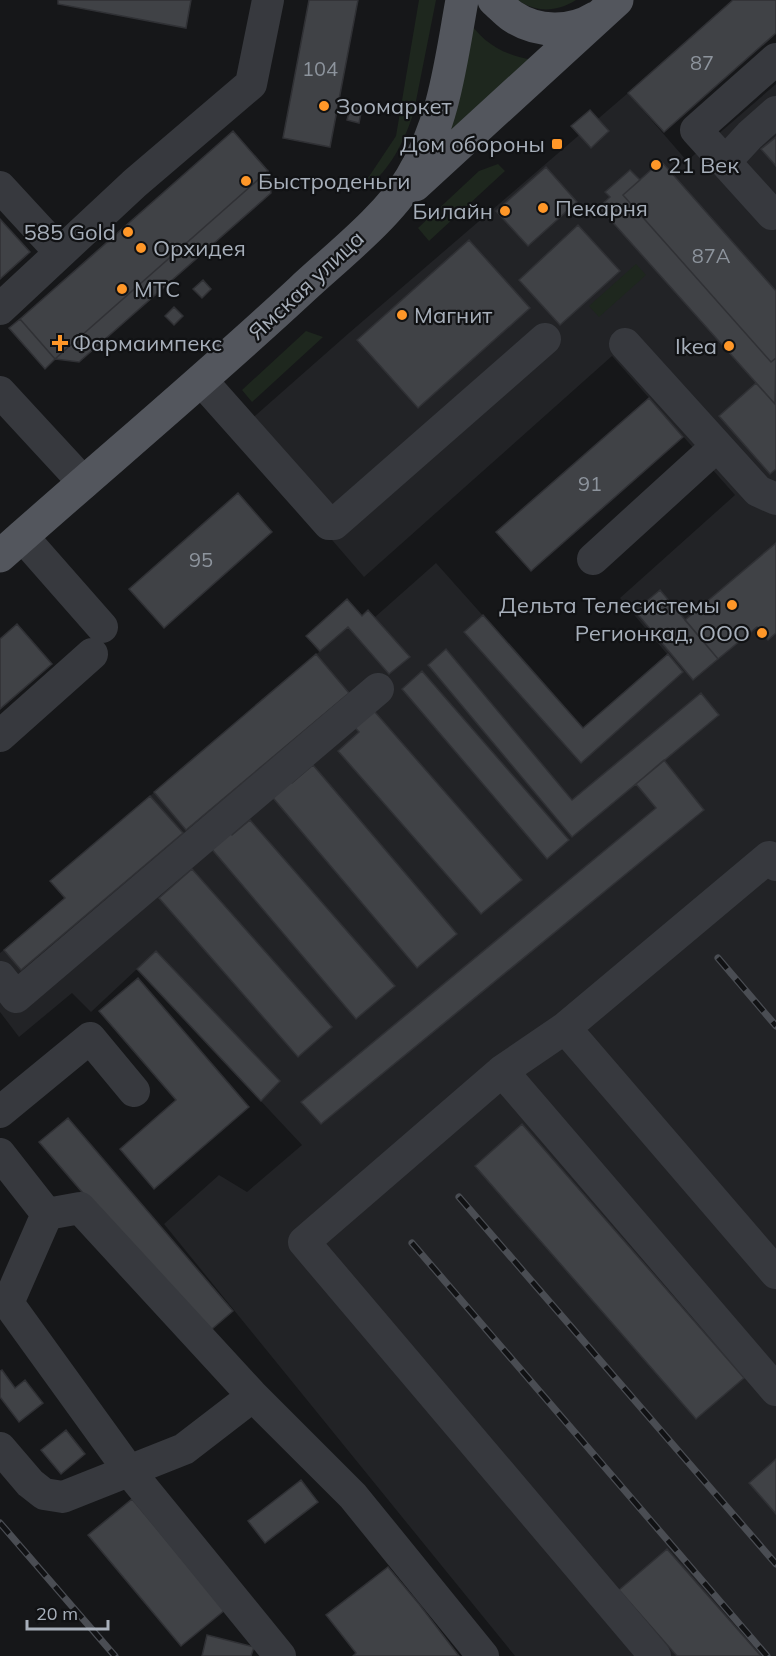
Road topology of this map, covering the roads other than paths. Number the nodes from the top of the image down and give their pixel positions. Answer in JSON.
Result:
{"nodes":[{"id":1,"x":268,"y":0,"type":"edge"},
{"id":2,"x":462,"y":0,"type":"edge"},
{"id":3,"x":494,"y":0,"type":"edge"},
{"id":4,"x":612,"y":5,"type":"edge"},
{"id":5,"x":776,"y":59,"type":"edge"},
{"id":6,"x":776,"y":112,"type":"edge"},
{"id":7,"x":725,"y":162,"type":"junction"},
{"id":8,"x":0,"y":187,"type":"edge"},
{"id":9,"x":385,"y":212,"type":"junction"},
{"id":10,"x":776,"y":213,"type":"edge"},
{"id":11,"x":60,"y":252,"type":"junction"},
{"id":12,"x":0,"y":309,"type":"edge"},
{"id":13,"x":545,"y":339,"type":"dead end"},
{"id":14,"x":625,"y":344,"type":"dead end"},
{"id":15,"x":201,"y":380,"type":"junction"},
{"id":16,"x":0,"y":392,"type":"edge"},
{"id":17,"x":717,"y":446,"type":"junction"},
{"id":18,"x":84,"y":483,"type":"junction"},
{"id":19,"x":776,"y":499,"type":"edge"},
{"id":20,"x":11,"y":546,"type":"edge"},
{"id":21,"x":593,"y":559,"type":"dead end"},
{"id":22,"x":378,"y":688,"type":"dead end"},
{"id":23,"x":0,"y":736,"type":"edge"},
{"id":24,"x":776,"y":865,"type":"edge"},
{"id":25,"x":0,"y":976,"type":"edge"},
{"id":26,"x":566,"y":1028,"type":"junction"},
{"id":27,"x":502,"y":1071,"type":"junction"},
{"id":28,"x":134,"y":1090,"type":"dead end"},
{"id":29,"x":0,"y":1112,"type":"edge"},
{"id":30,"x":0,"y":1154,"type":"edge"},
{"id":31,"x":46,"y":1214,"type":"junction"},
{"id":32,"x":776,"y":1273,"type":"edge"},
{"id":33,"x":776,"y":1390,"type":"edge"},
{"id":34,"x":253,"y":1396,"type":"junction"},
{"id":35,"x":0,"y":1448,"type":"edge"},
{"id":36,"x":130,"y":1472,"type":"junction"},
{"id":37,"x":280,"y":1656,"type":"edge"},
{"id":38,"x":483,"y":1656,"type":"edge"},
{"id":39,"x":655,"y":1656,"type":"edge"}],
"edges":[{"from":1,"to":11,"type":"street"},
{"from":2,"to":9,"type":"main road","name":"Ямская улица"},
{"from":3,"to":4,"type":"main road"},
{"from":4,"to":9,"type":"main road"},
{"from":5,"to":7,"type":"street"},
{"from":6,"to":7,"type":"street"},
{"from":7,"to":10,"type":"street"},
{"from":8,"to":11,"type":"street"},
{"from":9,"to":15,"type":"main road","name":"Ямская улица"},
{"from":11,"to":12,"type":"street"},
{"from":13,"to":15,"type":"street"},
{"from":14,"to":17,"type":"street"},
{"from":15,"to":18,"type":"main road","name":"Ямская улица"},
{"from":16,"to":18,"type":"street"},
{"from":17,"to":19,"type":"street"},
{"from":17,"to":21,"type":"street"},
{"from":18,"to":20,"type":"main road","name":"Ямская улица"},
{"from":20,"to":23,"type":"street"},
{"from":22,"to":25,"type":"street"},
{"from":24,"to":26,"type":"street"},
{"from":26,"to":27,"type":"street"},
{"from":26,"to":32,"type":"street"},
{"from":27,"to":33,"type":"street"},
{"from":27,"to":39,"type":"street"},
{"from":28,"to":29,"type":"street"},
{"from":30,"to":31,"type":"street"},
{"from":31,"to":34,"type":"street"},
{"from":31,"to":36,"type":"street"},
{"from":34,"to":36,"type":"street"},
{"from":34,"to":38,"type":"street"},
{"from":35,"to":36,"type":"street"},
{"from":36,"to":37,"type":"street"}]}
